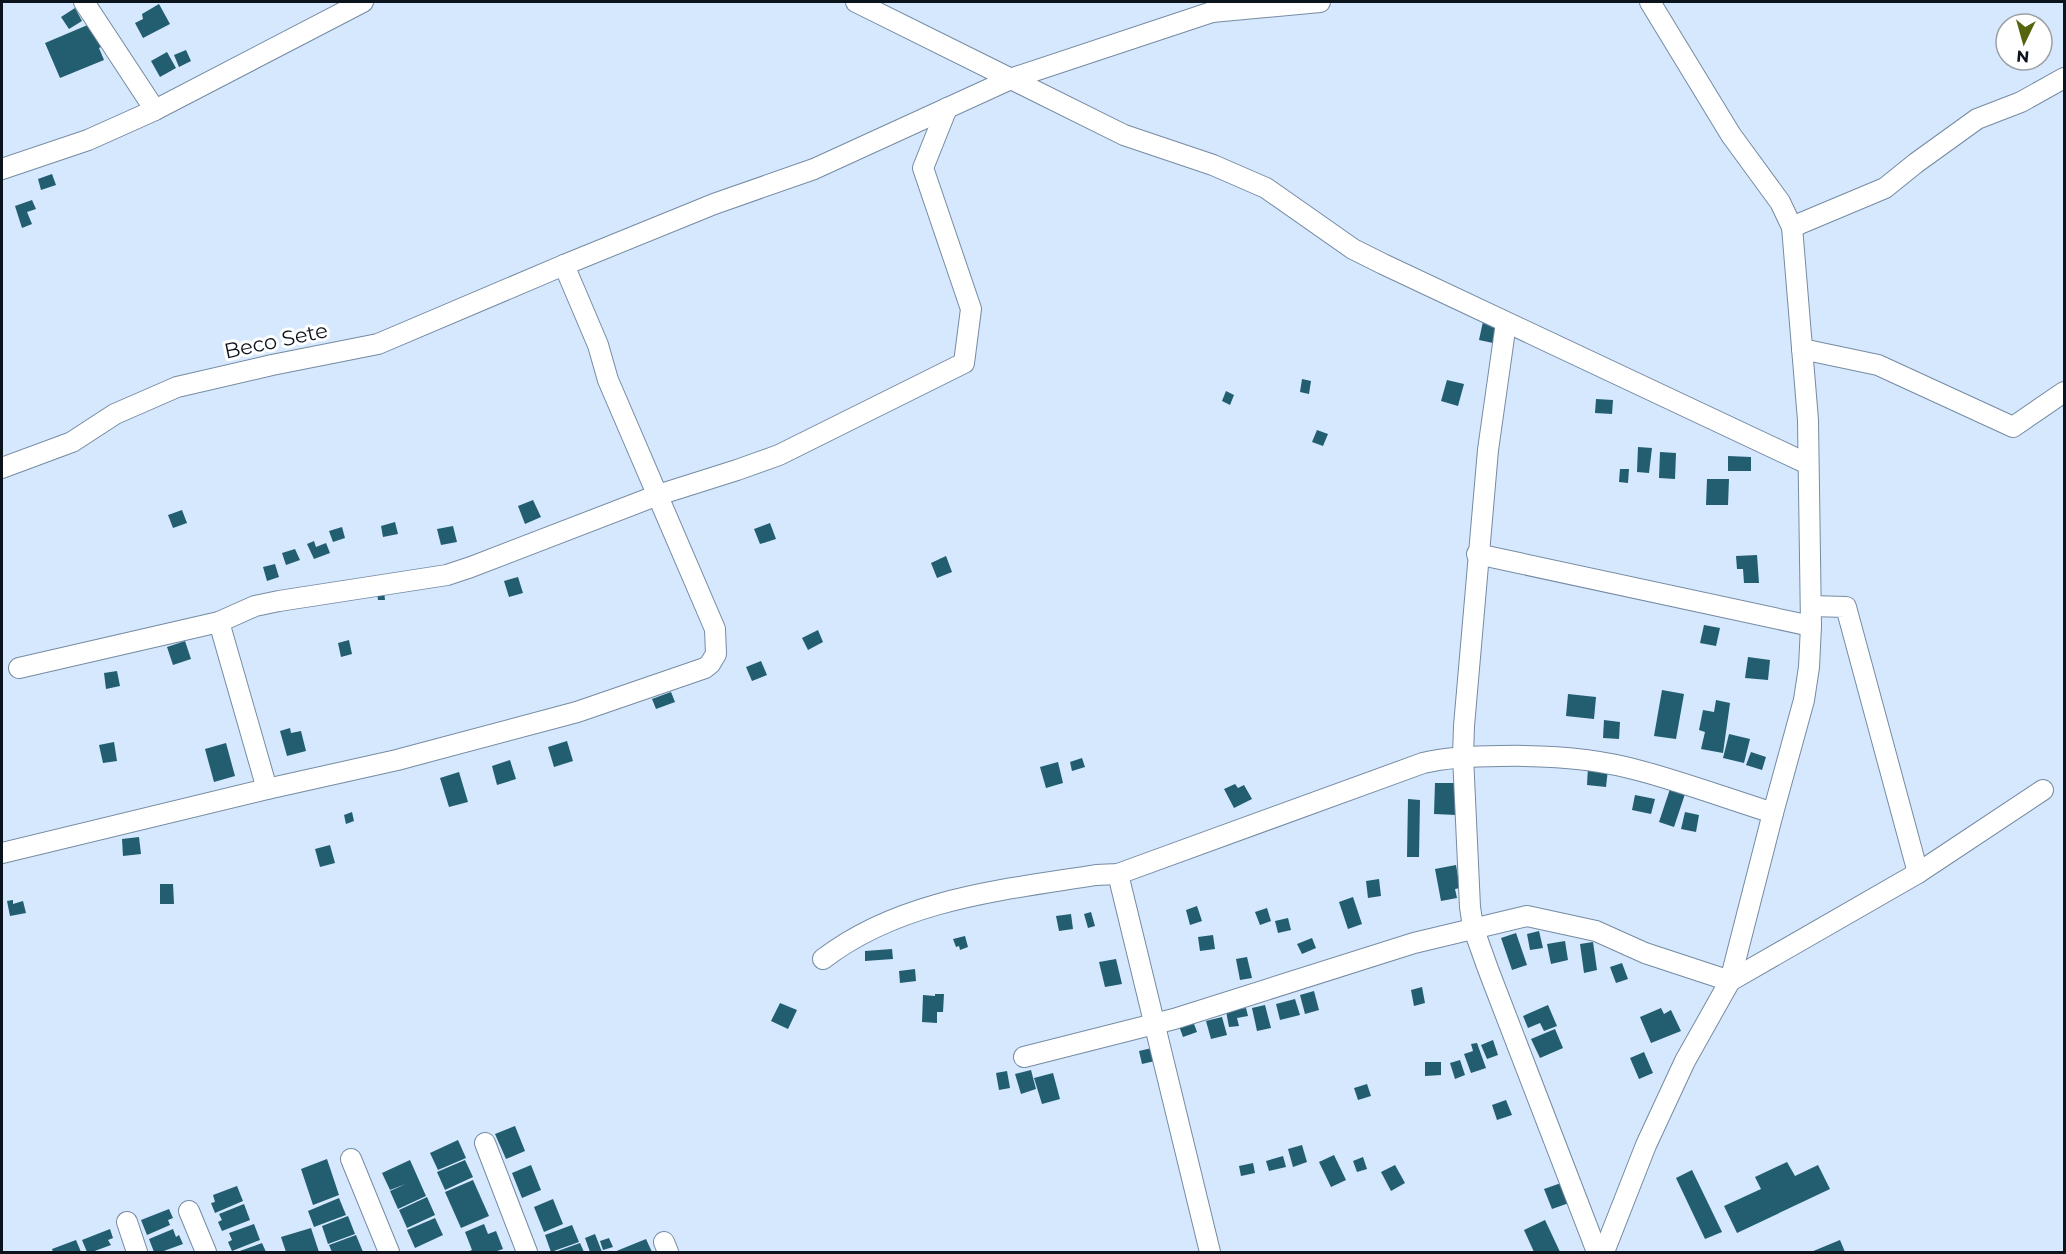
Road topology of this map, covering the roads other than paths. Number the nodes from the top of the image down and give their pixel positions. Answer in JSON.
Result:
{"nodes":[{"id":1,"x":84,"y":2,"type":"edge"},
{"id":2,"x":363,"y":2,"type":"edge"},
{"id":3,"x":856,"y":2,"type":"edge"},
{"id":4,"x":1320,"y":2,"type":"edge"},
{"id":5,"x":1650,"y":2,"type":"edge"},
{"id":6,"x":1219,"y":7,"type":"edge"},
{"id":7,"x":1012,"y":78,"type":"junction"},
{"id":8,"x":2064,"y":78,"type":"edge"},
{"id":9,"x":947,"y":108,"type":"junction"},
{"id":10,"x":155,"y":110,"type":"junction"},
{"id":11,"x":2,"y":169,"type":"edge"},
{"id":12,"x":1792,"y":227,"type":"junction"},
{"id":13,"x":564,"y":265,"type":"junction"},
{"id":14,"x":1506,"y":323,"type":"junction"},
{"id":15,"x":1802,"y":349,"type":"junction"},
{"id":16,"x":2064,"y":392,"type":"edge"},
{"id":17,"x":1809,"y":464,"type":"junction"},
{"id":18,"x":2,"y":468,"type":"edge"},
{"id":19,"x":658,"y":495,"type":"junction"},
{"id":20,"x":1477,"y":555,"type":"junction"},
{"id":21,"x":1811,"y":616,"type":"junction"},
{"id":22,"x":219,"y":622,"type":"junction"},
{"id":23,"x":19,"y":668,"type":"dead end"},
{"id":24,"x":1463,"y":756,"type":"junction"},
{"id":25,"x":267,"y":789,"type":"junction"},
{"id":26,"x":2043,"y":790,"type":"dead end"},
{"id":27,"x":1773,"y":813,"type":"junction"},
{"id":28,"x":2,"y":853,"type":"edge"},
{"id":29,"x":1918,"y":873,"type":"junction"},
{"id":30,"x":1118,"y":874,"type":"junction"},
{"id":31,"x":1473,"y":927,"type":"junction"},
{"id":32,"x":823,"y":959,"type":"dead end"},
{"id":33,"x":1730,"y":981,"type":"junction"},
{"id":34,"x":1154,"y":1024,"type":"junction"},
{"id":35,"x":1024,"y":1057,"type":"dead end"},
{"id":36,"x":485,"y":1143,"type":"dead end"},
{"id":37,"x":351,"y":1159,"type":"dead end"},
{"id":38,"x":189,"y":1210,"type":"dead end"},
{"id":39,"x":127,"y":1222,"type":"dead end"},
{"id":40,"x":137,"y":1252,"type":"edge"},
{"id":41,"x":206,"y":1252,"type":"edge"},
{"id":42,"x":389,"y":1252,"type":"edge"},
{"id":43,"x":527,"y":1252,"type":"edge"},
{"id":44,"x":1210,"y":1252,"type":"edge"},
{"id":45,"x":1597,"y":1252,"type":"edge"},
{"id":46,"x":1604,"y":1252,"type":"edge"}],
"edges":[{"from":1,"to":10,"type":"street"},
{"from":2,"to":10,"type":"street"},
{"from":3,"to":7,"type":"street"},
{"from":4,"to":6,"type":"street"},
{"from":5,"to":12,"type":"street"},
{"from":6,"to":7,"type":"street","name":"Beco Sete"},
{"from":7,"to":9,"type":"street","name":"Beco Sete"},
{"from":7,"to":14,"type":"street"},
{"from":8,"to":12,"type":"street"},
{"from":9,"to":13,"type":"street","name":"Beco Sete"},
{"from":9,"to":19,"type":"street"},
{"from":10,"to":11,"type":"street"},
{"from":12,"to":15,"type":"street"},
{"from":13,"to":18,"type":"street","name":"Beco Sete"},
{"from":13,"to":19,"type":"street"},
{"from":14,"to":17,"type":"street"},
{"from":14,"to":20,"type":"street"},
{"from":15,"to":16,"type":"street"},
{"from":15,"to":17,"type":"street"},
{"from":17,"to":21,"type":"street"},
{"from":19,"to":22,"type":"street"},
{"from":19,"to":25,"type":"street"},
{"from":20,"to":21,"type":"street"},
{"from":20,"to":24,"type":"street"},
{"from":21,"to":27,"type":"street"},
{"from":21,"to":29,"type":"street"},
{"from":22,"to":23,"type":"street"},
{"from":22,"to":25,"type":"street"},
{"from":24,"to":27,"type":"street"},
{"from":24,"to":30,"type":"street"},
{"from":24,"to":31,"type":"street"},
{"from":25,"to":28,"type":"street"},
{"from":26,"to":29,"type":"street"},
{"from":27,"to":33,"type":"street"},
{"from":29,"to":33,"type":"street"},
{"from":30,"to":32,"type":"street"},
{"from":30,"to":34,"type":"street"},
{"from":31,"to":33,"type":"street"},
{"from":31,"to":34,"type":"street"},
{"from":31,"to":45,"type":"street"},
{"from":33,"to":46,"type":"street"},
{"from":34,"to":35,"type":"street"},
{"from":34,"to":44,"type":"street"},
{"from":36,"to":43,"type":"street"},
{"from":37,"to":42,"type":"street"},
{"from":38,"to":41,"type":"street"},
{"from":39,"to":40,"type":"street"}]}
